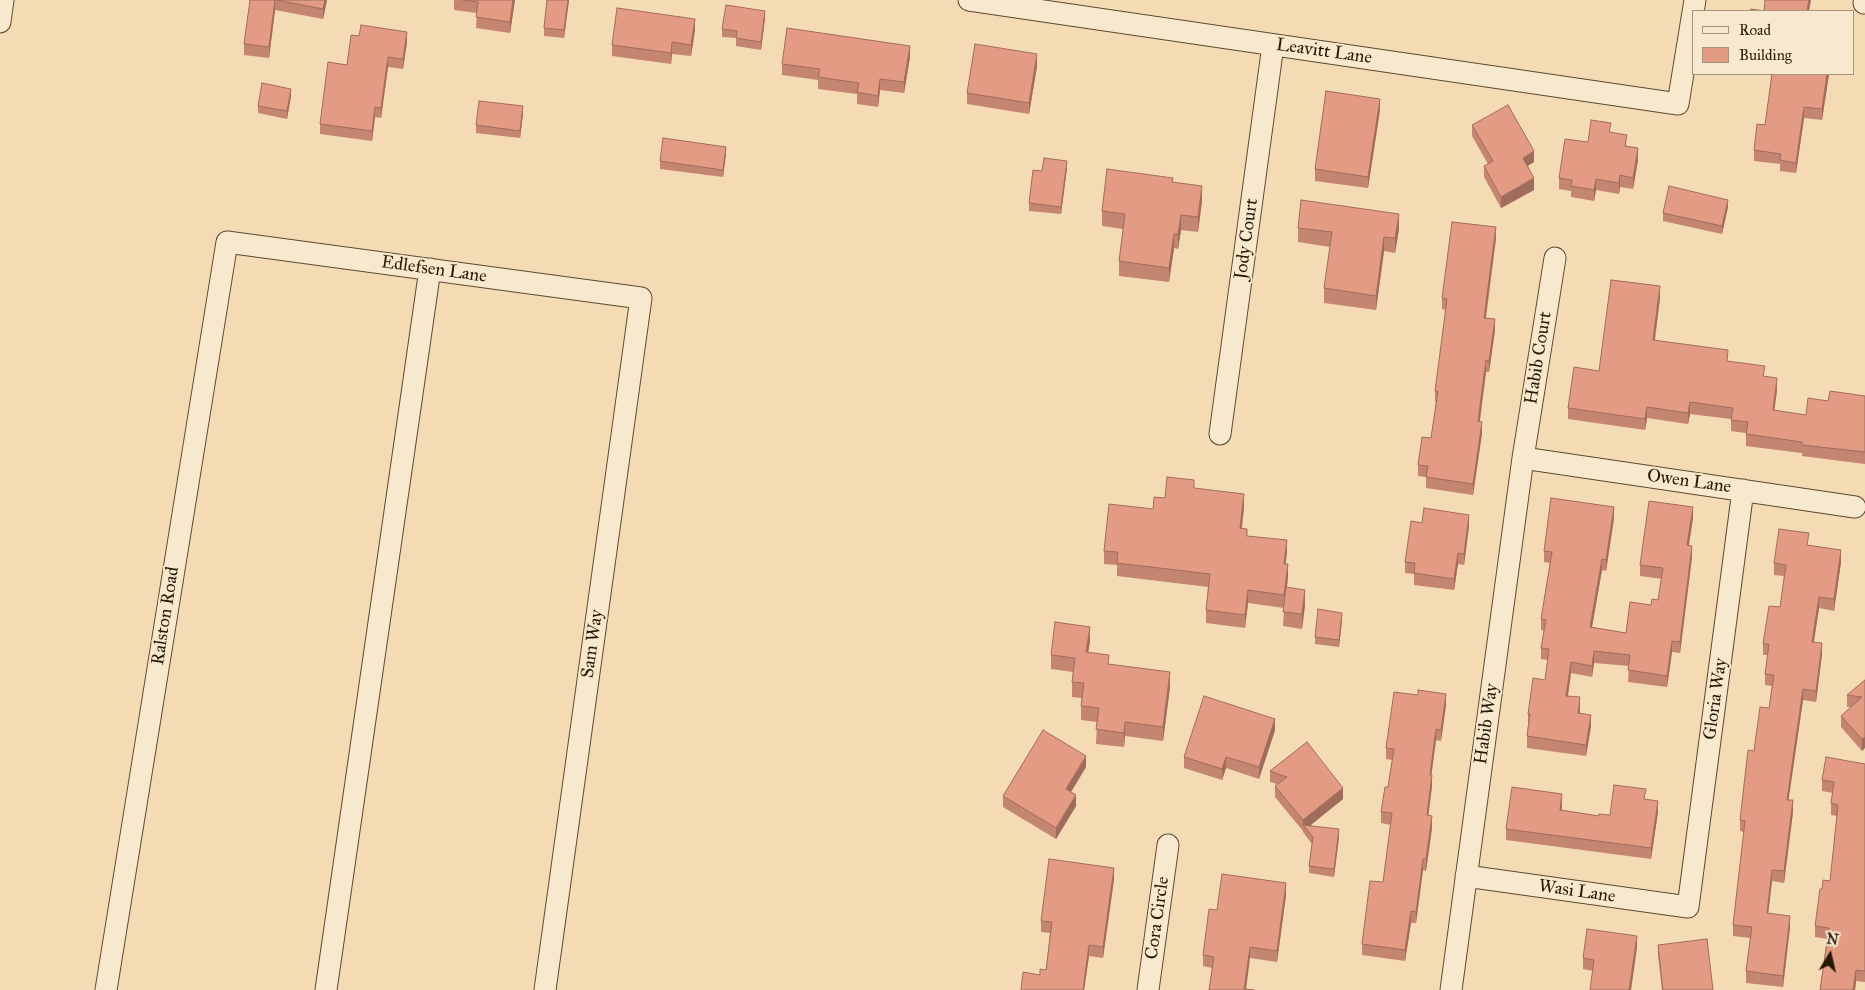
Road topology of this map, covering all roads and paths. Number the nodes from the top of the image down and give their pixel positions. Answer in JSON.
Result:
{"nodes":[{"id":1,"x":3,"y":0,"type":"edge"},
{"id":2,"x":969,"y":0,"type":"edge"},
{"id":3,"x":1692,"y":18,"type":"edge"},
{"id":4,"x":0,"y":22,"type":"edge"},
{"id":5,"x":1273,"y":45,"type":"junction"},
{"id":6,"x":227,"y":242,"type":"joint"},
{"id":7,"x":1555,"y":258,"type":"dead end"},
{"id":8,"x":430,"y":269,"type":"junction"},
{"id":9,"x":641,"y":298,"type":"joint"},
{"id":10,"x":1220,"y":434,"type":"dead end"},
{"id":11,"x":1523,"y":458,"type":"junction"},
{"id":12,"x":1743,"y":490,"type":"junction"},
{"id":13,"x":1855,"y":507,"type":"dead end"},
{"id":14,"x":1168,"y":845,"type":"dead end"},
{"id":15,"x":1466,"y":876,"type":"junction"},
{"id":16,"x":1688,"y":907,"type":"joint"},
{"id":17,"x":106,"y":990,"type":"edge"},
{"id":18,"x":326,"y":990,"type":"edge"},
{"id":19,"x":545,"y":990,"type":"edge"},
{"id":20,"x":1148,"y":990,"type":"edge"},
{"id":21,"x":1451,"y":990,"type":"edge"}],
"edges":[{"from":1,"to":4,"type":"street"},
{"from":2,"to":5,"type":"street","name":"Leavitt Lane"},
{"from":3,"to":5,"type":"street","name":"Leavitt Lane"},
{"from":5,"to":10,"type":"street","name":"Jody Court"},
{"from":6,"to":8,"type":"street","name":"Edlefsen Lane"},
{"from":6,"to":17,"type":"street","name":"Ralston Road"},
{"from":7,"to":11,"type":"street","name":"Habib Court"},
{"from":8,"to":9,"type":"street","name":"Edlefsen Lane"},
{"from":8,"to":18,"type":"street"},
{"from":9,"to":19,"type":"street","name":"Sam Way"},
{"from":11,"to":12,"type":"street","name":"Owen Lane"},
{"from":11,"to":15,"type":"street","name":"Habib Way"},
{"from":12,"to":13,"type":"street","name":"Owen Lane"},
{"from":12,"to":16,"type":"street","name":"Gloria Way"},
{"from":14,"to":20,"type":"street","name":"Cora Circle"},
{"from":15,"to":16,"type":"street","name":"Wasi Lane"},
{"from":15,"to":21,"type":"street","name":"Habib Way"}]}
